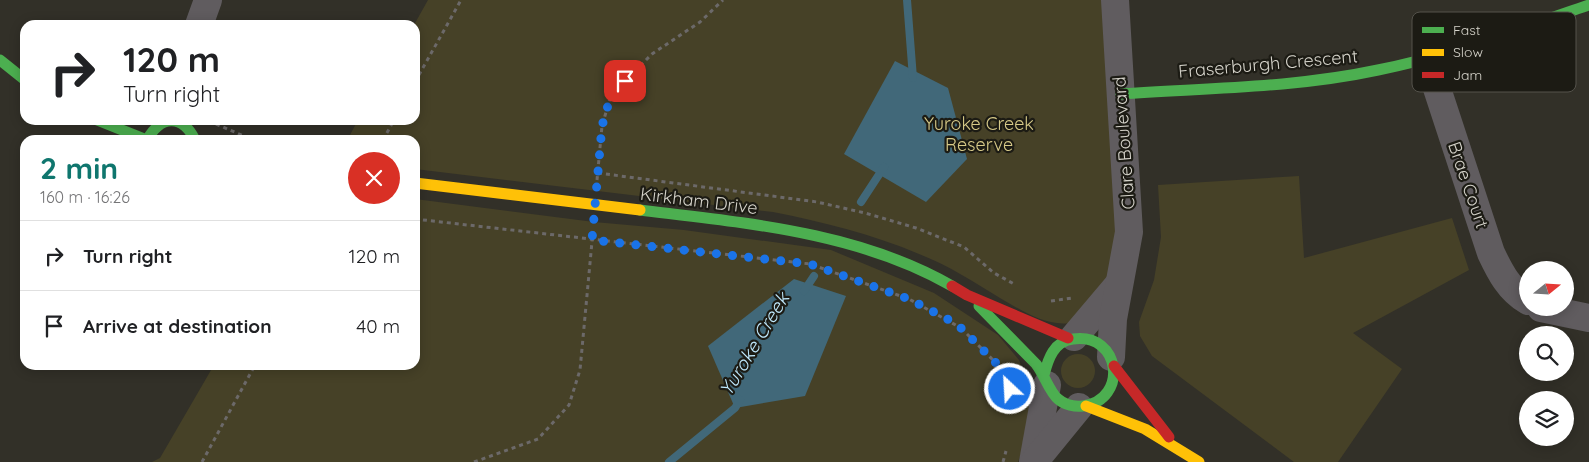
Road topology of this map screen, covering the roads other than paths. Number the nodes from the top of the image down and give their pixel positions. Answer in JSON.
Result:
{"nodes":[{"id":1,"x":208,"y":0,"type":"edge"},
{"id":2,"x":1114,"y":0,"type":"edge"},
{"id":3,"x":1589,"y":5,"type":"edge"},
{"id":4,"x":1568,"y":12,"type":"edge"},
{"id":5,"x":201,"y":20,"type":"edge"},
{"id":6,"x":0,"y":60,"type":"edge"},
{"id":7,"x":1412,"y":61,"type":"edge"},
{"id":8,"x":20,"y":76,"type":"edge"},
{"id":9,"x":1438,"y":92,"type":"edge"},
{"id":10,"x":1121,"y":94,"type":"junction"},
{"id":11,"x":110,"y":125,"type":"edge"},
{"id":12,"x":158,"y":125,"type":"edge"},
{"id":13,"x":134,"y":135,"type":"edge"},
{"id":14,"x":150,"y":135,"type":"edge"},
{"id":15,"x":420,"y":184,"type":"edge"},
{"id":16,"x":1118,"y":286,"type":"junction"},
{"id":17,"x":1519,"y":294,"type":"edge"},
{"id":18,"x":967,"y":295,"type":"junction"},
{"id":19,"x":1574,"y":315,"type":"edge"},
{"id":20,"x":1589,"y":318,"type":"edge"},
{"id":21,"x":1071,"y":338,"type":"junction"},
{"id":22,"x":1112,"y":362,"type":"junction"},
{"id":23,"x":1045,"y":380,"type":"junction"},
{"id":24,"x":1083,"y":407,"type":"junction"},
{"id":25,"x":1175,"y":444,"type":"junction"},
{"id":26,"x":1034,"y":462,"type":"edge"},
{"id":27,"x":1199,"y":462,"type":"edge"}],
"edges":[{"from":1,"to":5,"type":"street"},
{"from":2,"to":10,"type":"street","name":"Clare Boulevard"},
{"from":3,"to":4,"type":"street","name":"Fraserburgh Crescent"},
{"from":6,"to":8,"type":"street"},
{"from":7,"to":10,"type":"street","name":"Fraserburgh Crescent"},
{"from":9,"to":17,"type":"street","name":"Brae Court"},
{"from":10,"to":16,"type":"street","name":"Clare Boulevard"},
{"from":11,"to":13,"type":"street"},
{"from":12,"to":14,"type":"street"},
{"from":15,"to":18,"type":"street","name":"Kirkham Drive"},
{"from":16,"to":21,"type":"street","name":"Clare Boulevard"},
{"from":16,"to":22,"type":"street","name":"Clare Boulevard"},
{"from":18,"to":21,"type":"street","name":"Kirkham Drive"},
{"from":18,"to":23,"type":"street","name":"Kirkham Drive"},
{"from":19,"to":20,"type":"street"},
{"from":21,"to":22,"type":"street"},
{"from":21,"to":23,"type":"street"},
{"from":22,"to":24,"type":"street"},
{"from":22,"to":25,"type":"street"},
{"from":23,"to":24,"type":"street"},
{"from":23,"to":26,"type":"street"},
{"from":24,"to":25,"type":"street"},
{"from":24,"to":26,"type":"street"},
{"from":25,"to":27,"type":"street"}]}
